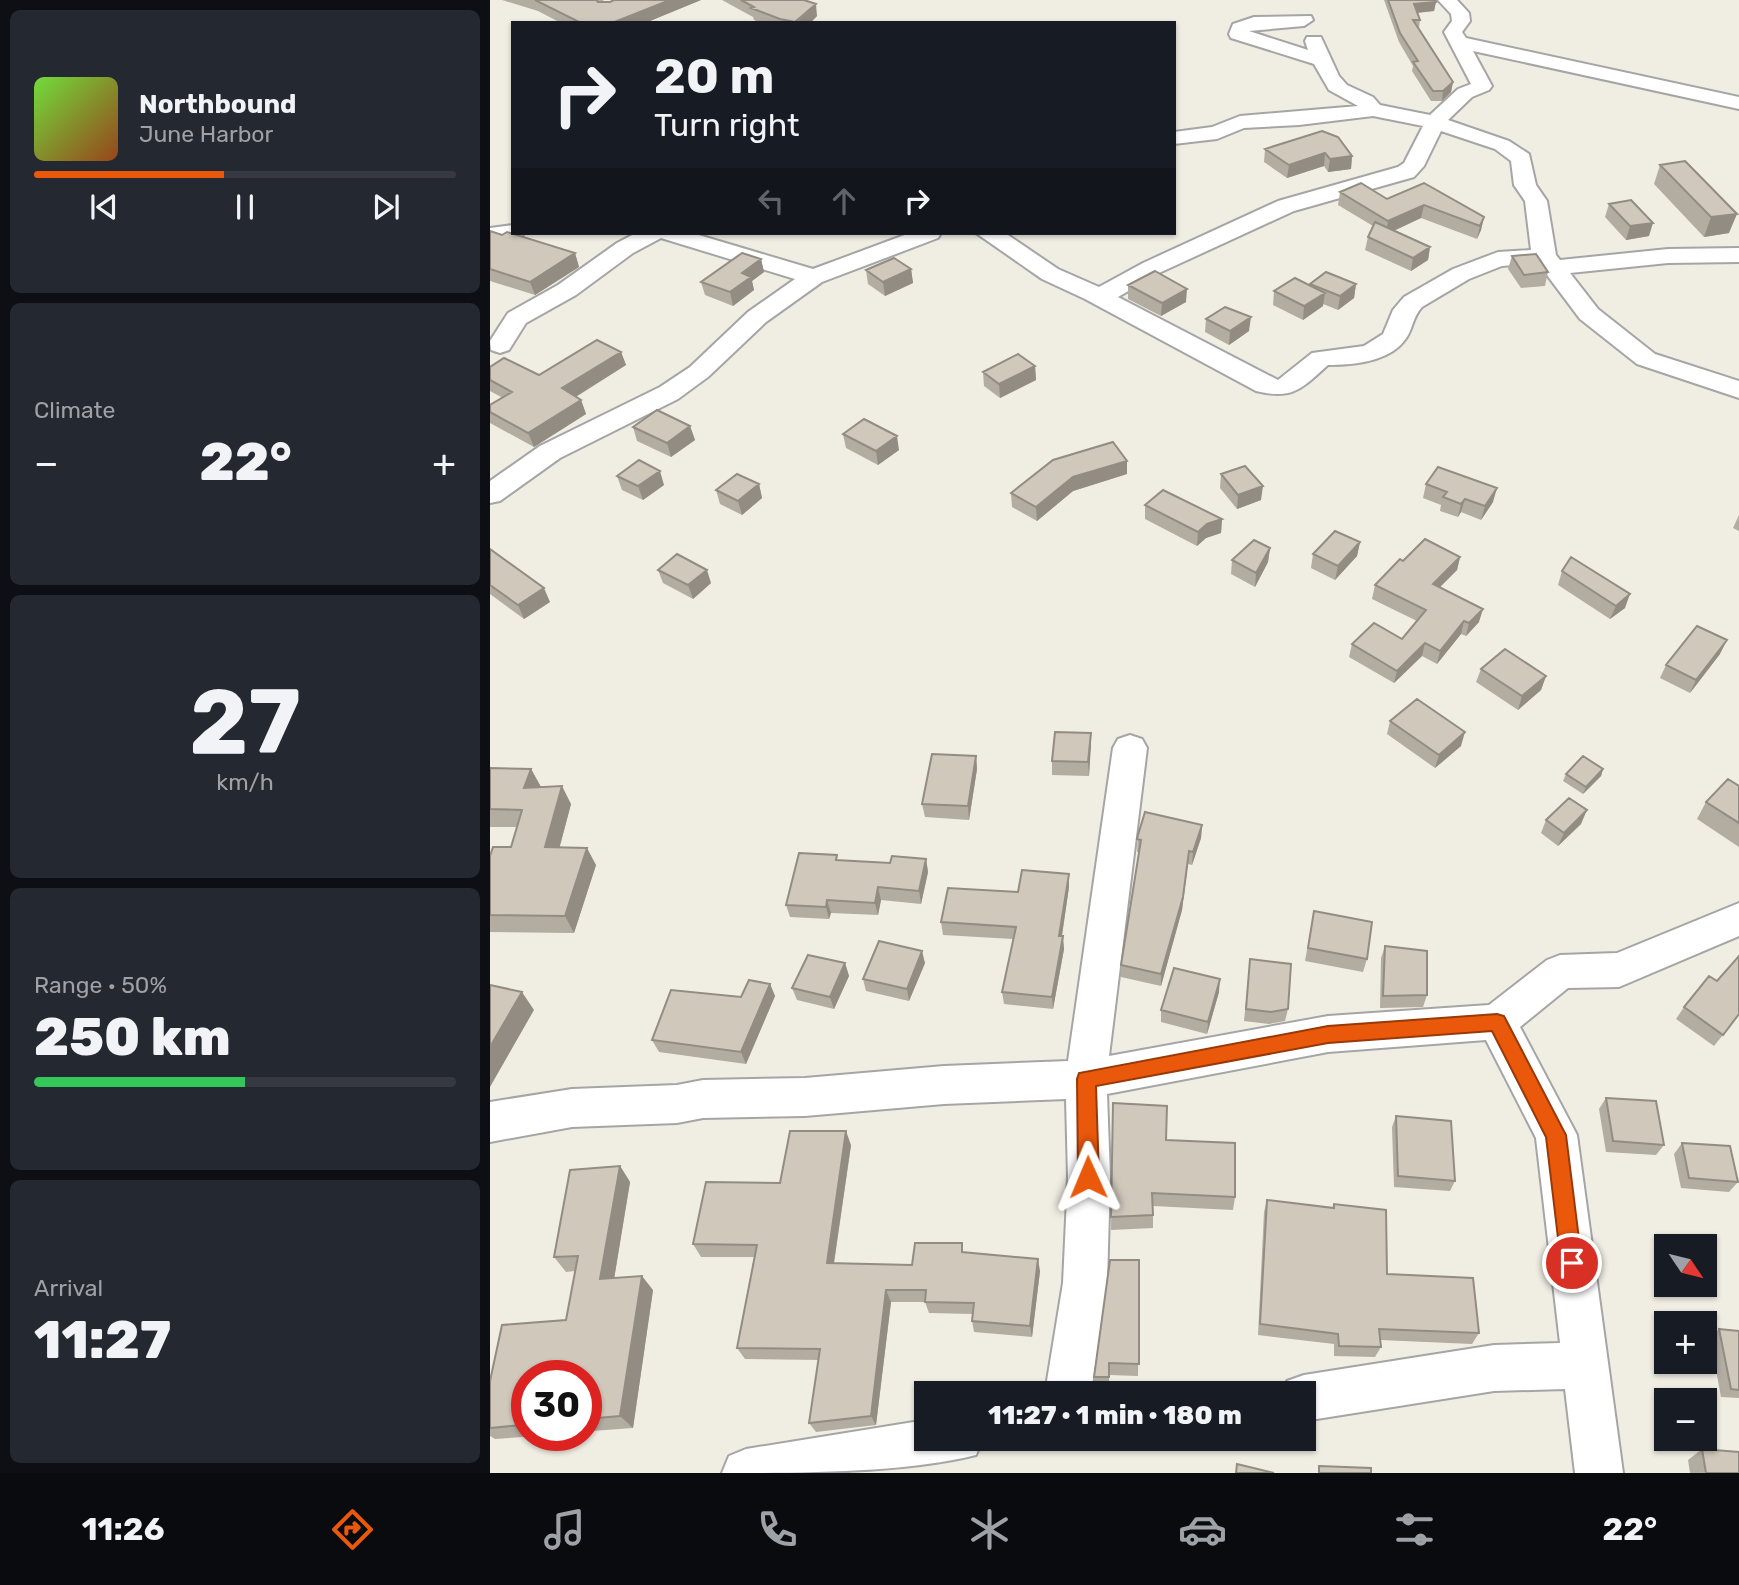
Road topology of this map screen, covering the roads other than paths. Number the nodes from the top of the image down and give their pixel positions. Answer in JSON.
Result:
{"nodes":[{"id":1,"x":1291,"y":0,"type":"edge"},
{"id":2,"x":1447,"y":0,"type":"edge"},
{"id":3,"x":1304,"y":20,"type":"junction"},
{"id":4,"x":1459,"y":42,"type":"junction"},
{"id":5,"x":1322,"y":60,"type":"junction"},
{"id":6,"x":1739,"y":103,"type":"edge"},
{"id":7,"x":1373,"y":110,"type":"junction"},
{"id":8,"x":1435,"y":122,"type":"junction"},
{"id":9,"x":1176,"y":138,"type":"edge"},
{"id":10,"x":511,"y":232,"type":"edge"},
{"id":11,"x":490,"y":235,"type":"edge"},
{"id":12,"x":649,"y":235,"type":"edge"},
{"id":13,"x":675,"y":235,"type":"edge"},
{"id":14,"x":925,"y":235,"type":"edge"},
{"id":15,"x":991,"y":235,"type":"edge"},
{"id":16,"x":1739,"y":255,"type":"edge"},
{"id":17,"x":1549,"y":262,"type":"junction"},
{"id":18,"x":814,"y":277,"type":"junction"},
{"id":19,"x":1100,"y":297,"type":"junction"},
{"id":20,"x":500,"y":345,"type":"dead end"},
{"id":21,"x":1739,"y":390,"type":"edge"},
{"id":22,"x":490,"y":494,"type":"edge"},
{"id":23,"x":1129,"y":748,"type":"dead end"},
{"id":24,"x":1739,"y":919,"type":"edge"},
{"id":25,"x":1497,"y":1022,"type":"junction"},
{"id":26,"x":1086,"y":1079,"type":"junction"},
{"id":27,"x":490,"y":1122,"type":"edge"},
{"id":28,"x":1584,"y":1365,"type":"junction"},
{"id":29,"x":1070,"y":1381,"type":"edge"},
{"id":30,"x":1316,"y":1396,"type":"edge"},
{"id":31,"x":914,"y":1445,"type":"edge"},
{"id":32,"x":746,"y":1473,"type":"edge"},
{"id":33,"x":1599,"y":1473,"type":"edge"}],
"edges":[{"from":1,"to":3,"type":"street"},
{"from":2,"to":4,"type":"street"},
{"from":3,"to":5,"type":"street"},
{"from":3,"to":5,"type":"street"},
{"from":4,"to":6,"type":"street"},
{"from":4,"to":8,"type":"street"},
{"from":5,"to":7,"type":"street"},
{"from":7,"to":8,"type":"street"},
{"from":7,"to":9,"type":"street"},
{"from":8,"to":17,"type":"street"},
{"from":8,"to":19,"type":"street"},
{"from":10,"to":11,"type":"street"},
{"from":12,"to":20,"type":"street"},
{"from":13,"to":18,"type":"street"},
{"from":14,"to":18,"type":"street"},
{"from":15,"to":19,"type":"street"},
{"from":16,"to":17,"type":"street"},
{"from":17,"to":19,"type":"street"},
{"from":17,"to":21,"type":"street"},
{"from":18,"to":22,"type":"street"},
{"from":23,"to":26,"type":"street"},
{"from":24,"to":25,"type":"street"},
{"from":25,"to":26,"type":"street"},
{"from":25,"to":28,"type":"street"},
{"from":26,"to":27,"type":"street"},
{"from":26,"to":29,"type":"street"},
{"from":28,"to":30,"type":"street"},
{"from":28,"to":33,"type":"street"},
{"from":31,"to":32,"type":"street"}]}
